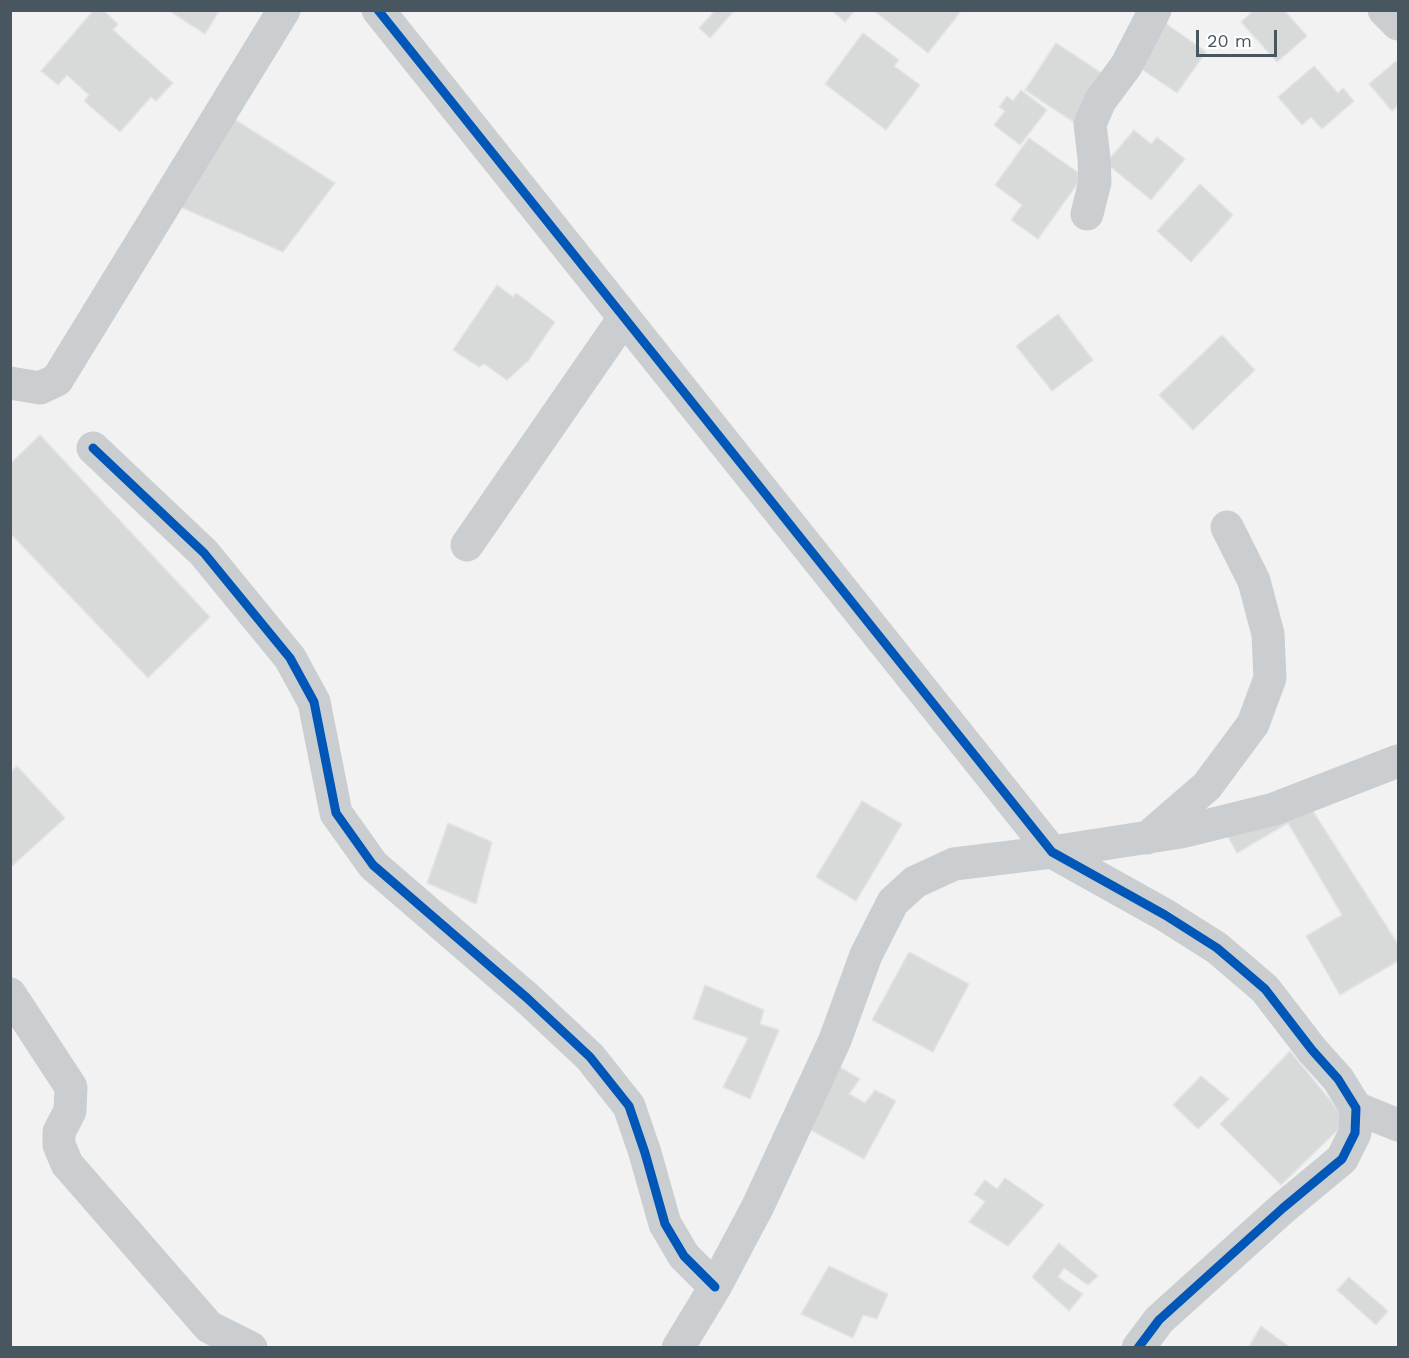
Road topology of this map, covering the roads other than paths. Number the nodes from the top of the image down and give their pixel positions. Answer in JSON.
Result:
{"nodes":[{"id":1,"x":284,"y":10,"type":"edge"},
{"id":2,"x":378,"y":10,"type":"edge"},
{"id":3,"x":1155,"y":10,"type":"edge"},
{"id":4,"x":1384,"y":10,"type":"edge"},
{"id":5,"x":1398,"y":24,"type":"edge"},
{"id":6,"x":1087,"y":214,"type":"dead end"},
{"id":7,"x":624,"y":318,"type":"junction"},
{"id":8,"x":10,"y":383,"type":"edge"},
{"id":9,"x":93,"y":448,"type":"dead end"},
{"id":10,"x":1227,"y":527,"type":"dead end"},
{"id":11,"x":467,"y":545,"type":"dead end"},
{"id":12,"x":1398,"y":761,"type":"edge"},
{"id":13,"x":1147,"y":838,"type":"junction"},
{"id":14,"x":1052,"y":852,"type":"junction"},
{"id":15,"x":10,"y":994,"type":"edge"},
{"id":16,"x":1356,"y":1108,"type":"junction"},
{"id":17,"x":1398,"y":1125,"type":"edge"},
{"id":18,"x":715,"y":1287,"type":"junction"},
{"id":19,"x":251,"y":1347,"type":"edge"},
{"id":20,"x":678,"y":1347,"type":"edge"},
{"id":21,"x":1138,"y":1347,"type":"edge"}],
"edges":[{"from":1,"to":8,"type":"street"},
{"from":2,"to":7,"type":"street"},
{"from":3,"to":6,"type":"street"},
{"from":4,"to":5,"type":"street"},
{"from":7,"to":11,"type":"street"},
{"from":7,"to":14,"type":"street"},
{"from":9,"to":18,"type":"street"},
{"from":10,"to":13,"type":"street"},
{"from":12,"to":13,"type":"street"},
{"from":13,"to":14,"type":"street"},
{"from":14,"to":16,"type":"street"},
{"from":14,"to":18,"type":"street"},
{"from":15,"to":19,"type":"street"},
{"from":16,"to":17,"type":"street"},
{"from":16,"to":21,"type":"street"},
{"from":18,"to":20,"type":"street"}]}
